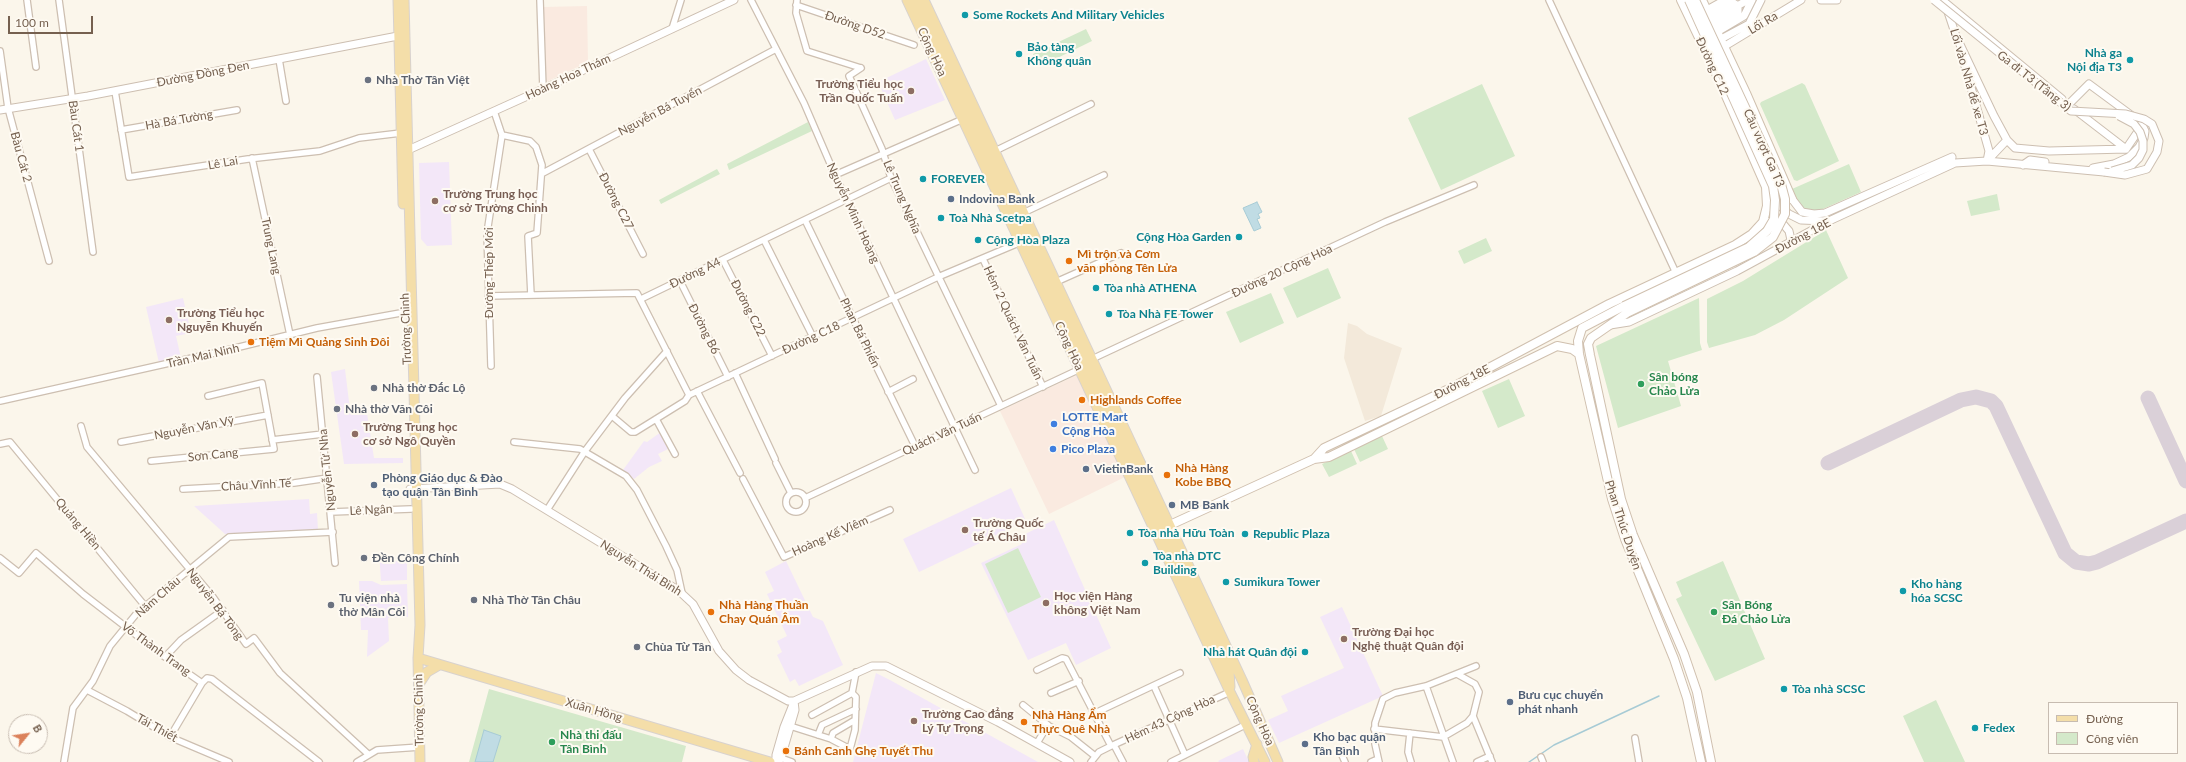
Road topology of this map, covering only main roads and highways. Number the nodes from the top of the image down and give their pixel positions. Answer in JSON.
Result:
{"nodes":[{"id":1,"x":398,"y":0,"type":"edge"},
{"id":2,"x":404,"y":0,"type":"edge"},
{"id":3,"x":907,"y":0,"type":"edge"},
{"id":4,"x":916,"y":0,"type":"edge"},
{"id":5,"x":924,"y":0,"type":"edge"},
{"id":6,"x":1680,"y":0,"type":"edge"},
{"id":7,"x":1689,"y":0,"type":"edge"},
{"id":8,"x":1695,"y":0,"type":"edge"},
{"id":9,"x":1702,"y":0,"type":"edge"},
{"id":10,"x":1715,"y":27,"type":"junction"},
{"id":11,"x":1697,"y":34,"type":"junction"},
{"id":12,"x":402,"y":35,"type":"junction"},
{"id":13,"x":1707,"y":55,"type":"junction"},
{"id":14,"x":1746,"y":92,"type":"junction"},
{"id":15,"x":1728,"y":102,"type":"junction"},
{"id":16,"x":966,"y":116,"type":"junction"},
{"id":17,"x":405,"y":150,"type":"junction"},
{"id":18,"x":1792,"y":199,"type":"road end"},
{"id":19,"x":406,"y":200,"type":"junction"},
{"id":20,"x":1763,"y":222,"type":"joint"},
{"id":21,"x":1609,"y":304,"type":"junction"},
{"id":22,"x":1625,"y":310,"type":"junction"},
{"id":23,"x":1592,"y":323,"type":"junction"},
{"id":24,"x":1610,"y":325,"type":"joint"},
{"id":25,"x":1595,"y":333,"type":"joint"},
{"id":26,"x":1579,"y":354,"type":"junction"},
{"id":27,"x":1486,"y":370,"type":"junction"},
{"id":28,"x":1490,"y":378,"type":"junction"},
{"id":29,"x":1383,"y":421,"type":"junction"},
{"id":30,"x":1387,"y":429,"type":"junction"},
{"id":31,"x":1314,"y":459,"type":"junction"},
{"id":32,"x":413,"y":489,"type":"junction"},
{"id":33,"x":1163,"y":529,"type":"junction"},
{"id":34,"x":416,"y":582,"type":"junction"},
{"id":35,"x":418,"y":658,"type":"junction"},
{"id":36,"x":439,"y":665,"type":"junction"},
{"id":37,"x":1229,"y":670,"type":"junction"},
{"id":38,"x":1242,"y":680,"type":"junction"},
{"id":39,"x":419,"y":685,"type":"junction"},
{"id":40,"x":1230,"y":692,"type":"junction"},
{"id":41,"x":1257,"y":744,"type":"junction"},
{"id":42,"x":420,"y":762,"type":"edge"},
{"id":43,"x":770,"y":762,"type":"edge"},
{"id":44,"x":1254,"y":762,"type":"edge"},
{"id":45,"x":1265,"y":762,"type":"edge"},
{"id":46,"x":1278,"y":762,"type":"edge"},
{"id":47,"x":1701,"y":762,"type":"edge"},
{"id":48,"x":1711,"y":762,"type":"edge"}],
"edges":[{"from":1,"to":12,"type":"main road","name":"Trường Chinh"},
{"from":2,"to":12,"type":"main road","name":"Trường Chinh"},
{"from":3,"to":16,"type":"main road","name":"Cộng Hòa"},
{"from":4,"to":16,"type":"main road"},
{"from":5,"to":33,"type":"main road","name":"Cộng Hòa"},
{"from":6,"to":11,"type":"main road","name":"Đường C12"},
{"from":7,"to":22,"type":"main road","name":"Cầu vượt Ga T3","bridge":true},
{"from":8,"to":22,"type":"main road","name":"Cầu vượt Ga T3","bridge":true},
{"from":9,"to":10,"type":"main road","name":"Đường C12"},
{"from":10,"to":11,"type":"main road"},
{"from":10,"to":13,"type":"main road"},
{"from":10,"to":14,"type":"main road","name":"Đường C12"},
{"from":11,"to":13,"type":"main road","name":"Đường C12"},
{"from":12,"to":17,"type":"main road","name":"Trường Chinh"},
{"from":12,"to":17,"type":"main road","name":"Trường Chinh"},
{"from":13,"to":15,"type":"main road","name":"Đường C12"},
{"from":14,"to":15,"type":"main road"},
{"from":14,"to":18,"type":"main road","name":"Đường C12"},
{"from":15,"to":20,"type":"main road","name":"Đường C12"},
{"from":16,"to":33,"type":"main road","name":"Cộng Hòa"},
{"from":16,"to":33,"type":"main road","name":"Cộng Hòa"},
{"from":17,"to":19,"type":"main road","name":"Trường Chinh"},
{"from":19,"to":32,"type":"main road","name":"Trường Chinh"},
{"from":19,"to":32,"type":"main road","name":"Trường Chinh"},
{"from":20,"to":21,"type":"main road","name":"Đường 18E"},
{"from":21,"to":23,"type":"main road","name":"Đường 18E"},
{"from":21,"to":27,"type":"main road","name":"Đường 18E"},
{"from":22,"to":23,"type":"main road","name":"Phan Thúc Duyện"},
{"from":22,"to":24,"type":"main road","name":"Cầu vượt Ga T3"},
{"from":23,"to":26,"type":"main road","name":"Phan Thúc Duyện"},
{"from":24,"to":25,"type":"main road","name":"Đường 18E"},
{"from":25,"to":48,"type":"main road","name":"Phan Thúc Duyện"},
{"from":26,"to":28,"type":"main road","name":"Đường 18E"},
{"from":26,"to":47,"type":"main road","name":"Phan Thúc Duyện"},
{"from":27,"to":28,"type":"main road"},
{"from":27,"to":29,"type":"main road","name":"Đường 18E"},
{"from":28,"to":30,"type":"main road","name":"Đường 18E"},
{"from":29,"to":30,"type":"main road"},
{"from":29,"to":31,"type":"main road","name":"Đường 18E"},
{"from":30,"to":31,"type":"main road","name":"Đường 18E"},
{"from":31,"to":33,"type":"main road","name":"Đường 18E"},
{"from":32,"to":34,"type":"main road","name":"Trường Chinh"},
{"from":32,"to":34,"type":"main road","name":"Trường Chinh"},
{"from":33,"to":37,"type":"main road","name":"Cộng Hòa"},
{"from":33,"to":38,"type":"main road","name":"Cộng Hòa"},
{"from":33,"to":40,"type":"main road","name":"Cộng Hòa"},
{"from":34,"to":35,"type":"main road","name":"Trường Chinh"},
{"from":35,"to":36,"type":"main road","name":"Xuân Hồng"},
{"from":35,"to":39,"type":"main road","name":"Trường Chinh"},
{"from":36,"to":39,"type":"main road"},
{"from":36,"to":43,"type":"main road","name":"Xuân Hồng"},
{"from":37,"to":38,"type":"main road","name":"Cộng Hòa"},
{"from":37,"to":40,"type":"main road","name":"Cộng Hòa"},
{"from":38,"to":46,"type":"main road","name":"Cộng Hòa"},
{"from":39,"to":42,"type":"main road","name":"Trường Chinh"},
{"from":40,"to":41,"type":"main road","name":"Cộng Hòa"},
{"from":41,"to":44,"type":"main road"},
{"from":41,"to":45,"type":"main road","name":"Cộng Hòa"}]}
